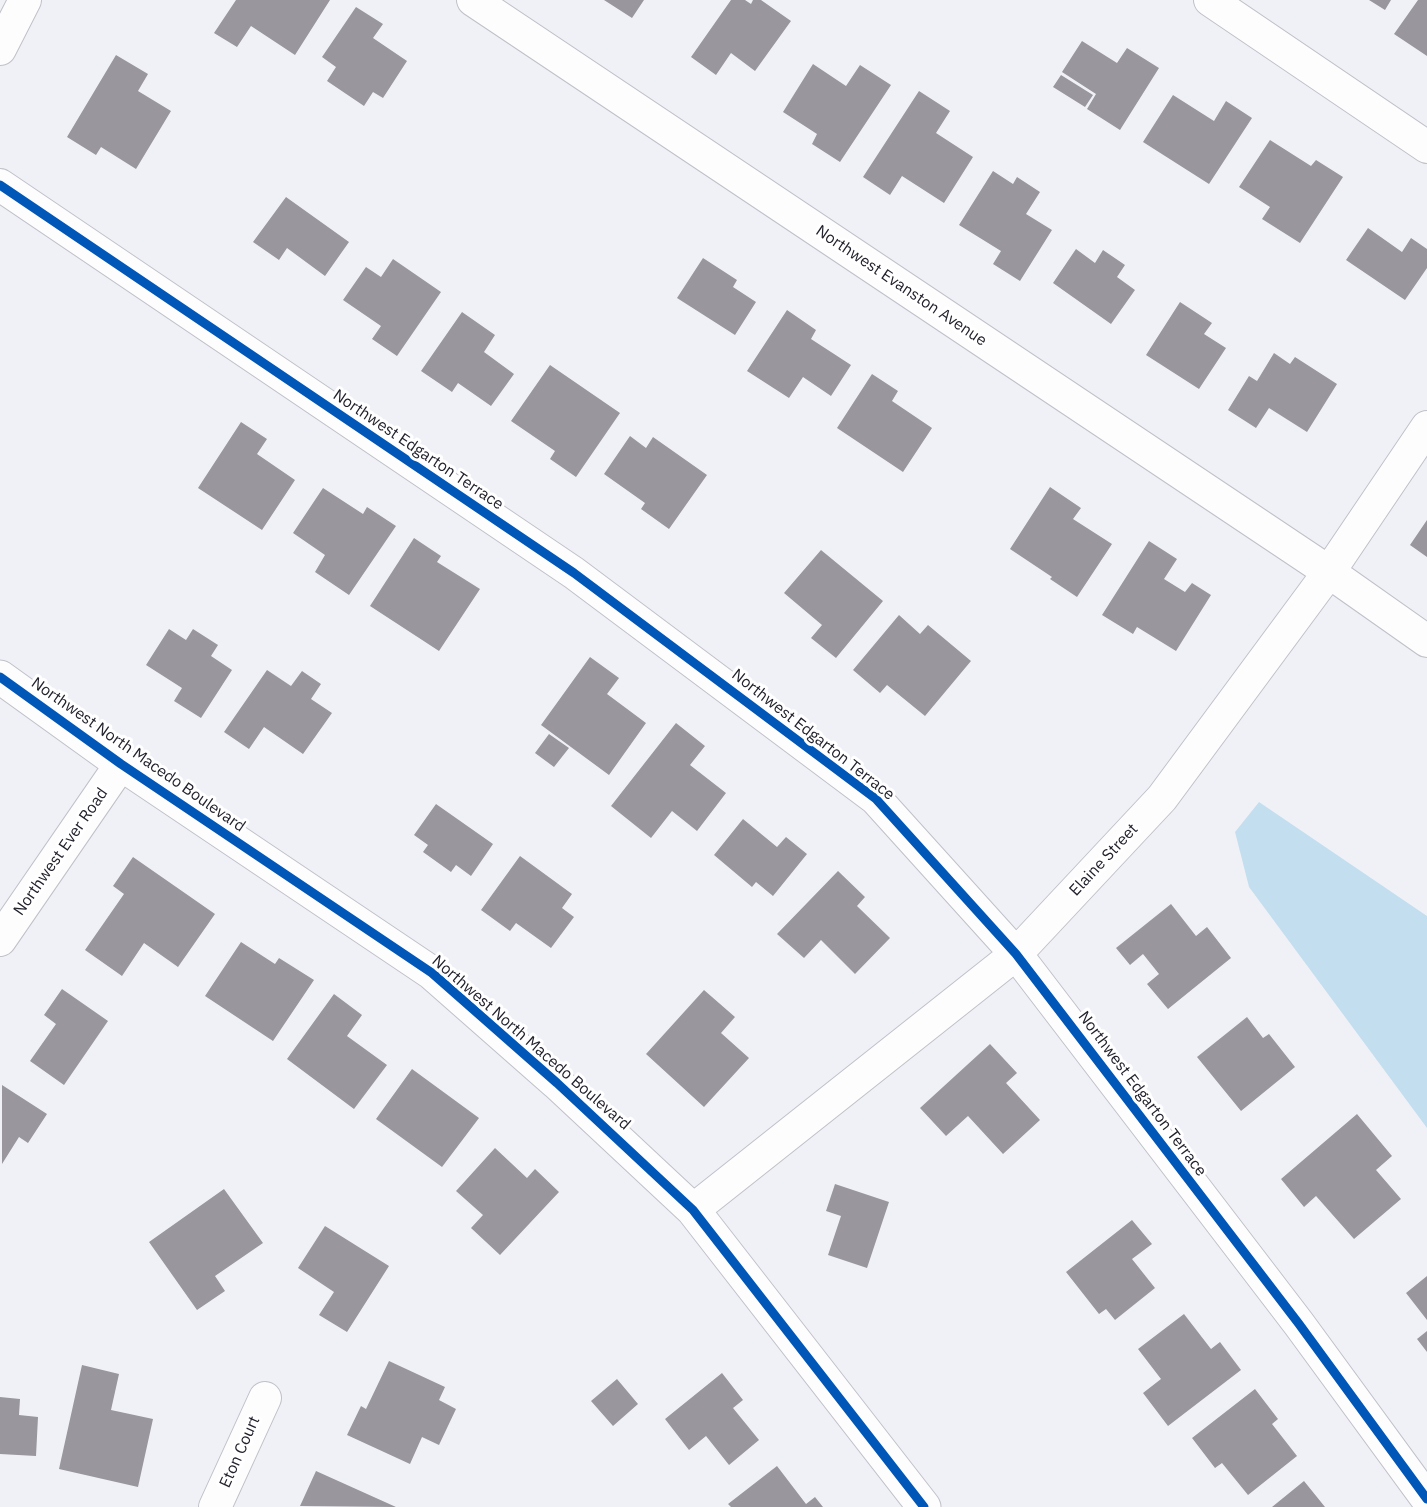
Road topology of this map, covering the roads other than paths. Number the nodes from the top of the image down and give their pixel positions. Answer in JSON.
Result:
{"nodes":[{"id":1,"x":25,"y":0,"type":"edge"},
{"id":2,"x":473,"y":0,"type":"edge"},
{"id":3,"x":1210,"y":0,"type":"edge"},
{"id":4,"x":0,"y":49,"type":"edge"},
{"id":5,"x":1427,"y":147,"type":"edge"},
{"id":6,"x":0,"y":185,"type":"edge"},
{"id":7,"x":1427,"y":427,"type":"edge"},
{"id":8,"x":1329,"y":572,"type":"junction"},
{"id":9,"x":1427,"y":640,"type":"edge"},
{"id":10,"x":0,"y":677,"type":"edge"},
{"id":11,"x":122,"y":764,"type":"junction"},
{"id":12,"x":0,"y":940,"type":"edge"},
{"id":13,"x":1016,"y":954,"type":"junction"},
{"id":14,"x":693,"y":1210,"type":"junction"},
{"id":15,"x":265,"y":1398,"type":"dead end"},
{"id":16,"x":1427,"y":1499,"type":"edge"},
{"id":17,"x":215,"y":1507,"type":"edge"},
{"id":18,"x":924,"y":1507,"type":"edge"}],
"edges":[{"from":1,"to":4,"type":"street"},
{"from":2,"to":8,"type":"street","name":"Northwest Evanston Avenue"},
{"from":3,"to":5,"type":"street"},
{"from":6,"to":13,"type":"street","name":"Northwest Edgarton Terrace"},
{"from":7,"to":8,"type":"street","name":"Elaine Street"},
{"from":8,"to":9,"type":"street","name":"Northwest Evanston Avenue"},
{"from":8,"to":13,"type":"street","name":"Elaine Street"},
{"from":10,"to":11,"type":"street","name":"Northwest North Macedo Boulevard"},
{"from":11,"to":12,"type":"street","name":"Northwest Ever Road"},
{"from":11,"to":14,"type":"street","name":"Northwest North Macedo Boulevard"},
{"from":13,"to":14,"type":"street","name":"Elaine Street"},
{"from":13,"to":16,"type":"street","name":"Northwest Edgarton Terrace"},
{"from":14,"to":18,"type":"street","name":"Northwest North Macedo Boulevard"},
{"from":15,"to":17,"type":"street","name":"Eton Court"}]}
